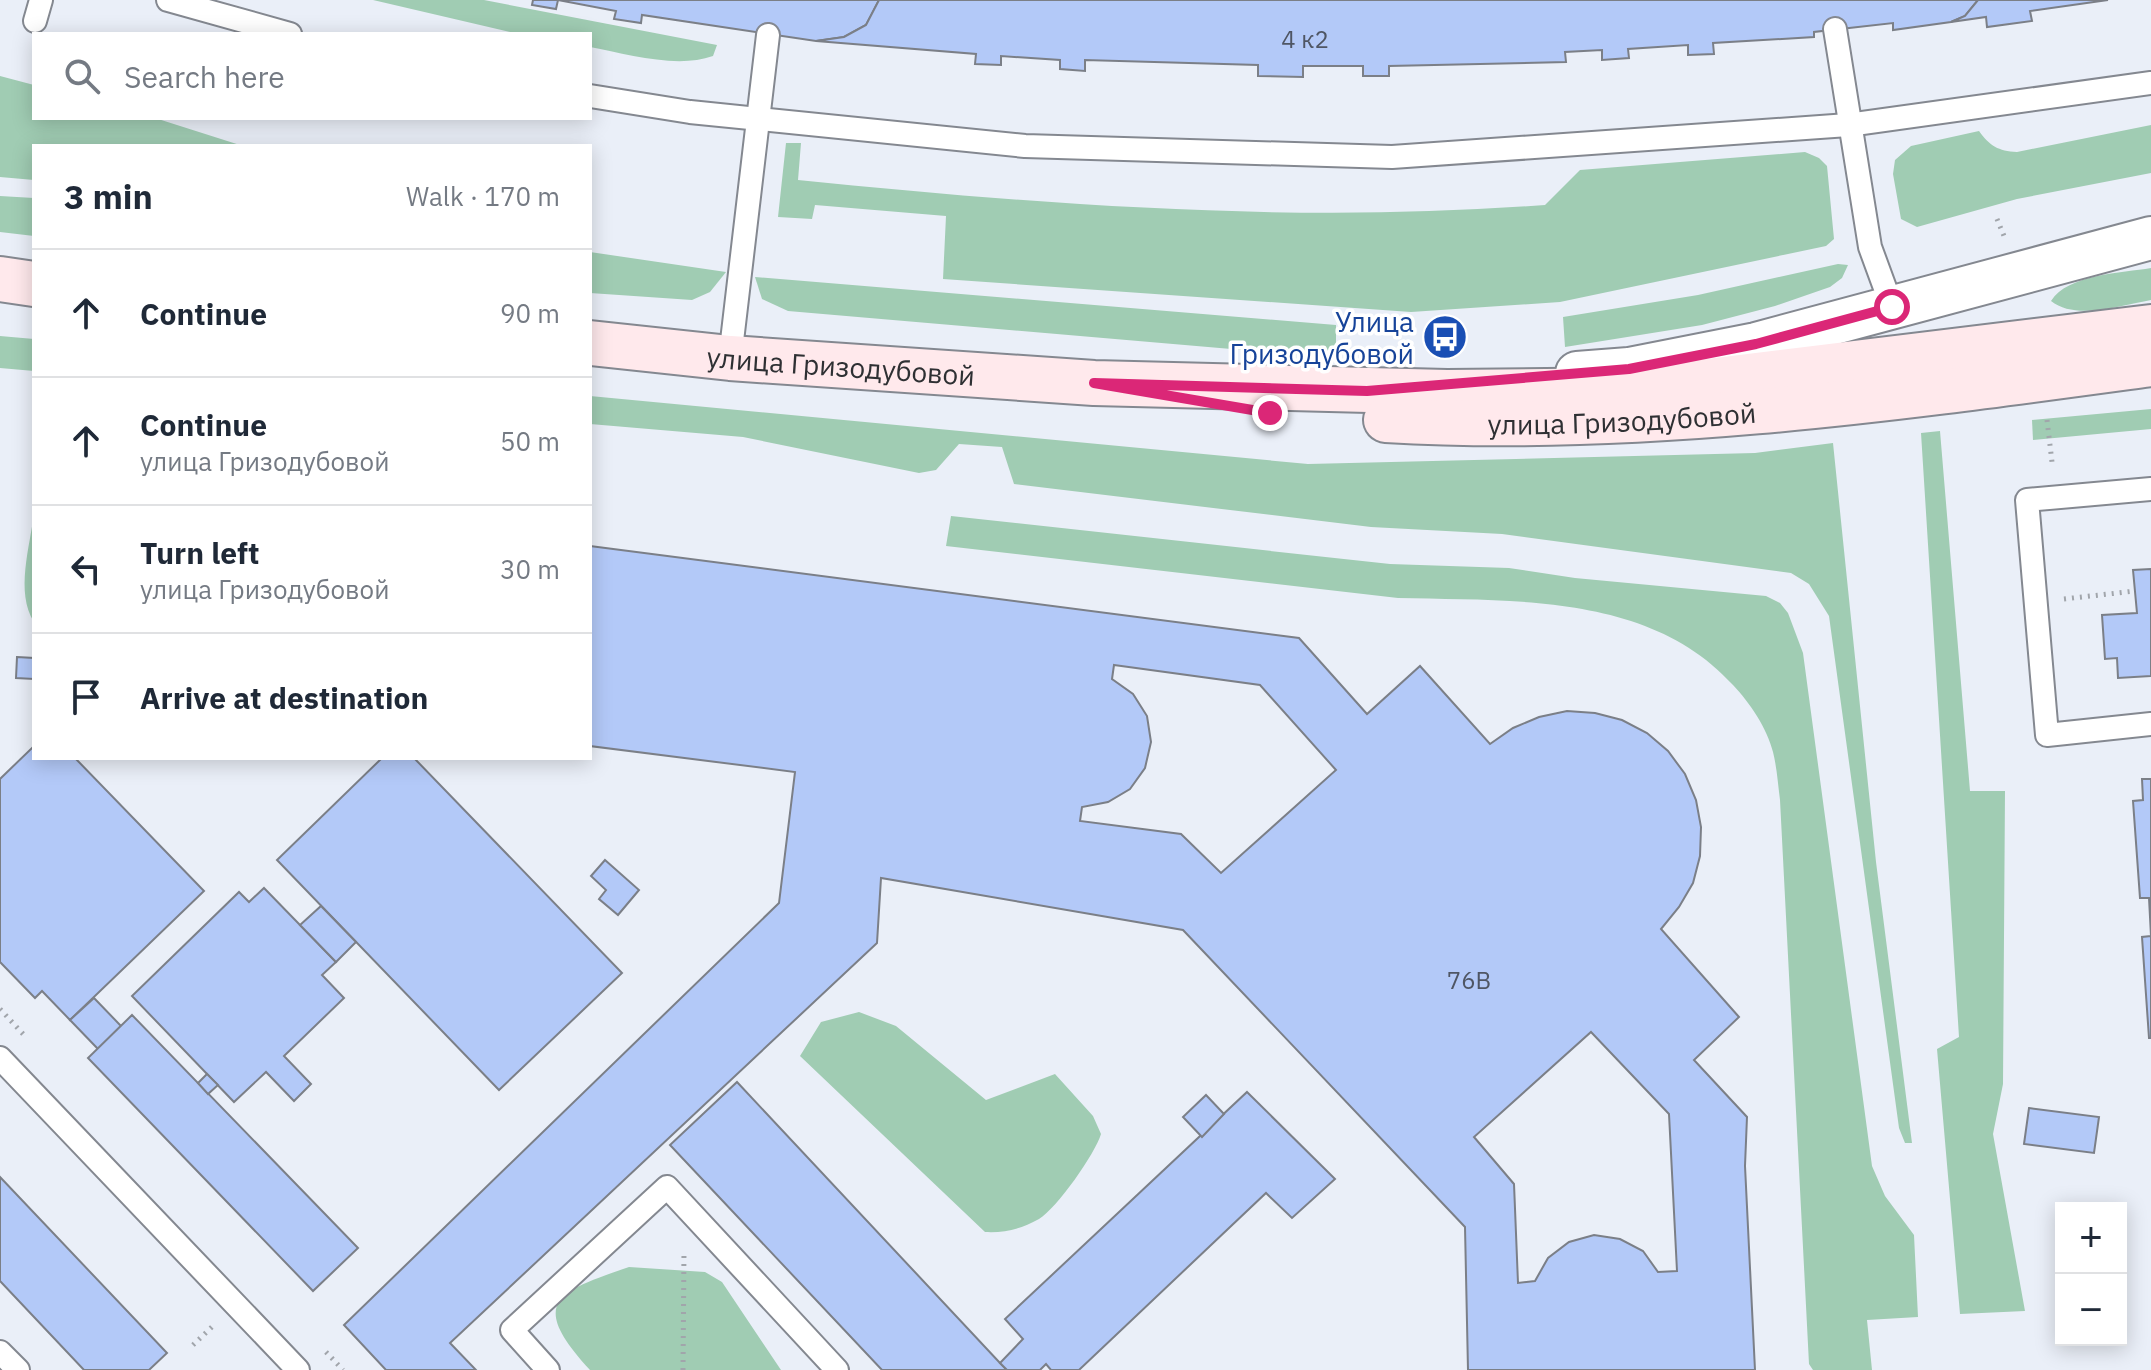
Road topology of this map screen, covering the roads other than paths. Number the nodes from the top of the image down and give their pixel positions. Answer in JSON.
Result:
{"nodes":[{"id":1,"x":168,"y":0,"type":"edge"},
{"id":2,"x":1835,"y":29,"type":"dead end"},
{"id":3,"x":283,"y":32,"type":"edge"},
{"id":4,"x":768,"y":35,"type":"dead end"},
{"id":5,"x":2151,"y":83,"type":"edge"},
{"id":6,"x":592,"y":96,"type":"edge"},
{"id":7,"x":757,"y":119,"type":"junction"},
{"id":8,"x":1848,"y":125,"type":"junction"},
{"id":9,"x":2151,"y":238,"type":"edge"},
{"id":10,"x":0,"y":279,"type":"edge"},
{"id":11,"x":32,"y":284,"type":"edge"},
{"id":12,"x":1892,"y":307,"type":"junction"},
{"id":13,"x":2151,"y":327,"type":"edge"},
{"id":14,"x":592,"y":343,"type":"edge"},
{"id":15,"x":730,"y":358,"type":"junction"},
{"id":16,"x":2151,"y":364,"type":"edge"},
{"id":17,"x":1094,"y":383,"type":"junction"},
{"id":18,"x":1367,"y":391,"type":"junction"},
{"id":19,"x":2151,"y":489,"type":"edge"},
{"id":20,"x":2151,"y":724,"type":"edge"},
{"id":21,"x":0,"y":1058,"type":"edge"},
{"id":22,"x":0,"y":1352,"type":"edge"},
{"id":23,"x":18,"y":1370,"type":"edge"},
{"id":24,"x":298,"y":1370,"type":"edge"},
{"id":25,"x":548,"y":1370,"type":"edge"},
{"id":26,"x":837,"y":1370,"type":"edge"}],
"edges":[{"from":1,"to":3,"type":"lane"},
{"from":2,"to":8,"type":"lane"},
{"from":4,"to":7,"type":"lane"},
{"from":5,"to":8,"type":"lane"},
{"from":6,"to":7,"type":"lane"},
{"from":7,"to":8,"type":"lane"},
{"from":7,"to":15,"type":"lane"},
{"from":8,"to":12,"type":"lane"},
{"from":9,"to":12,"type":"street"},
{"from":10,"to":11,"type":"street"},
{"from":12,"to":18,"type":"street"},
{"from":13,"to":18,"type":"street","name":"улица Гризодубовой"},
{"from":14,"to":15,"type":"street","name":"улица Гризодубовой"},
{"from":15,"to":17,"type":"street","name":"улица Гризодубовой"},
{"from":16,"to":17,"type":"street","name":"улица Гризодубовой"},
{"from":17,"to":18,"type":"street","name":"улица Гризодубовой"},
{"from":19,"to":20,"type":"lane"},
{"from":21,"to":24,"type":"lane"},
{"from":22,"to":23,"type":"lane"},
{"from":25,"to":26,"type":"lane"}]}
